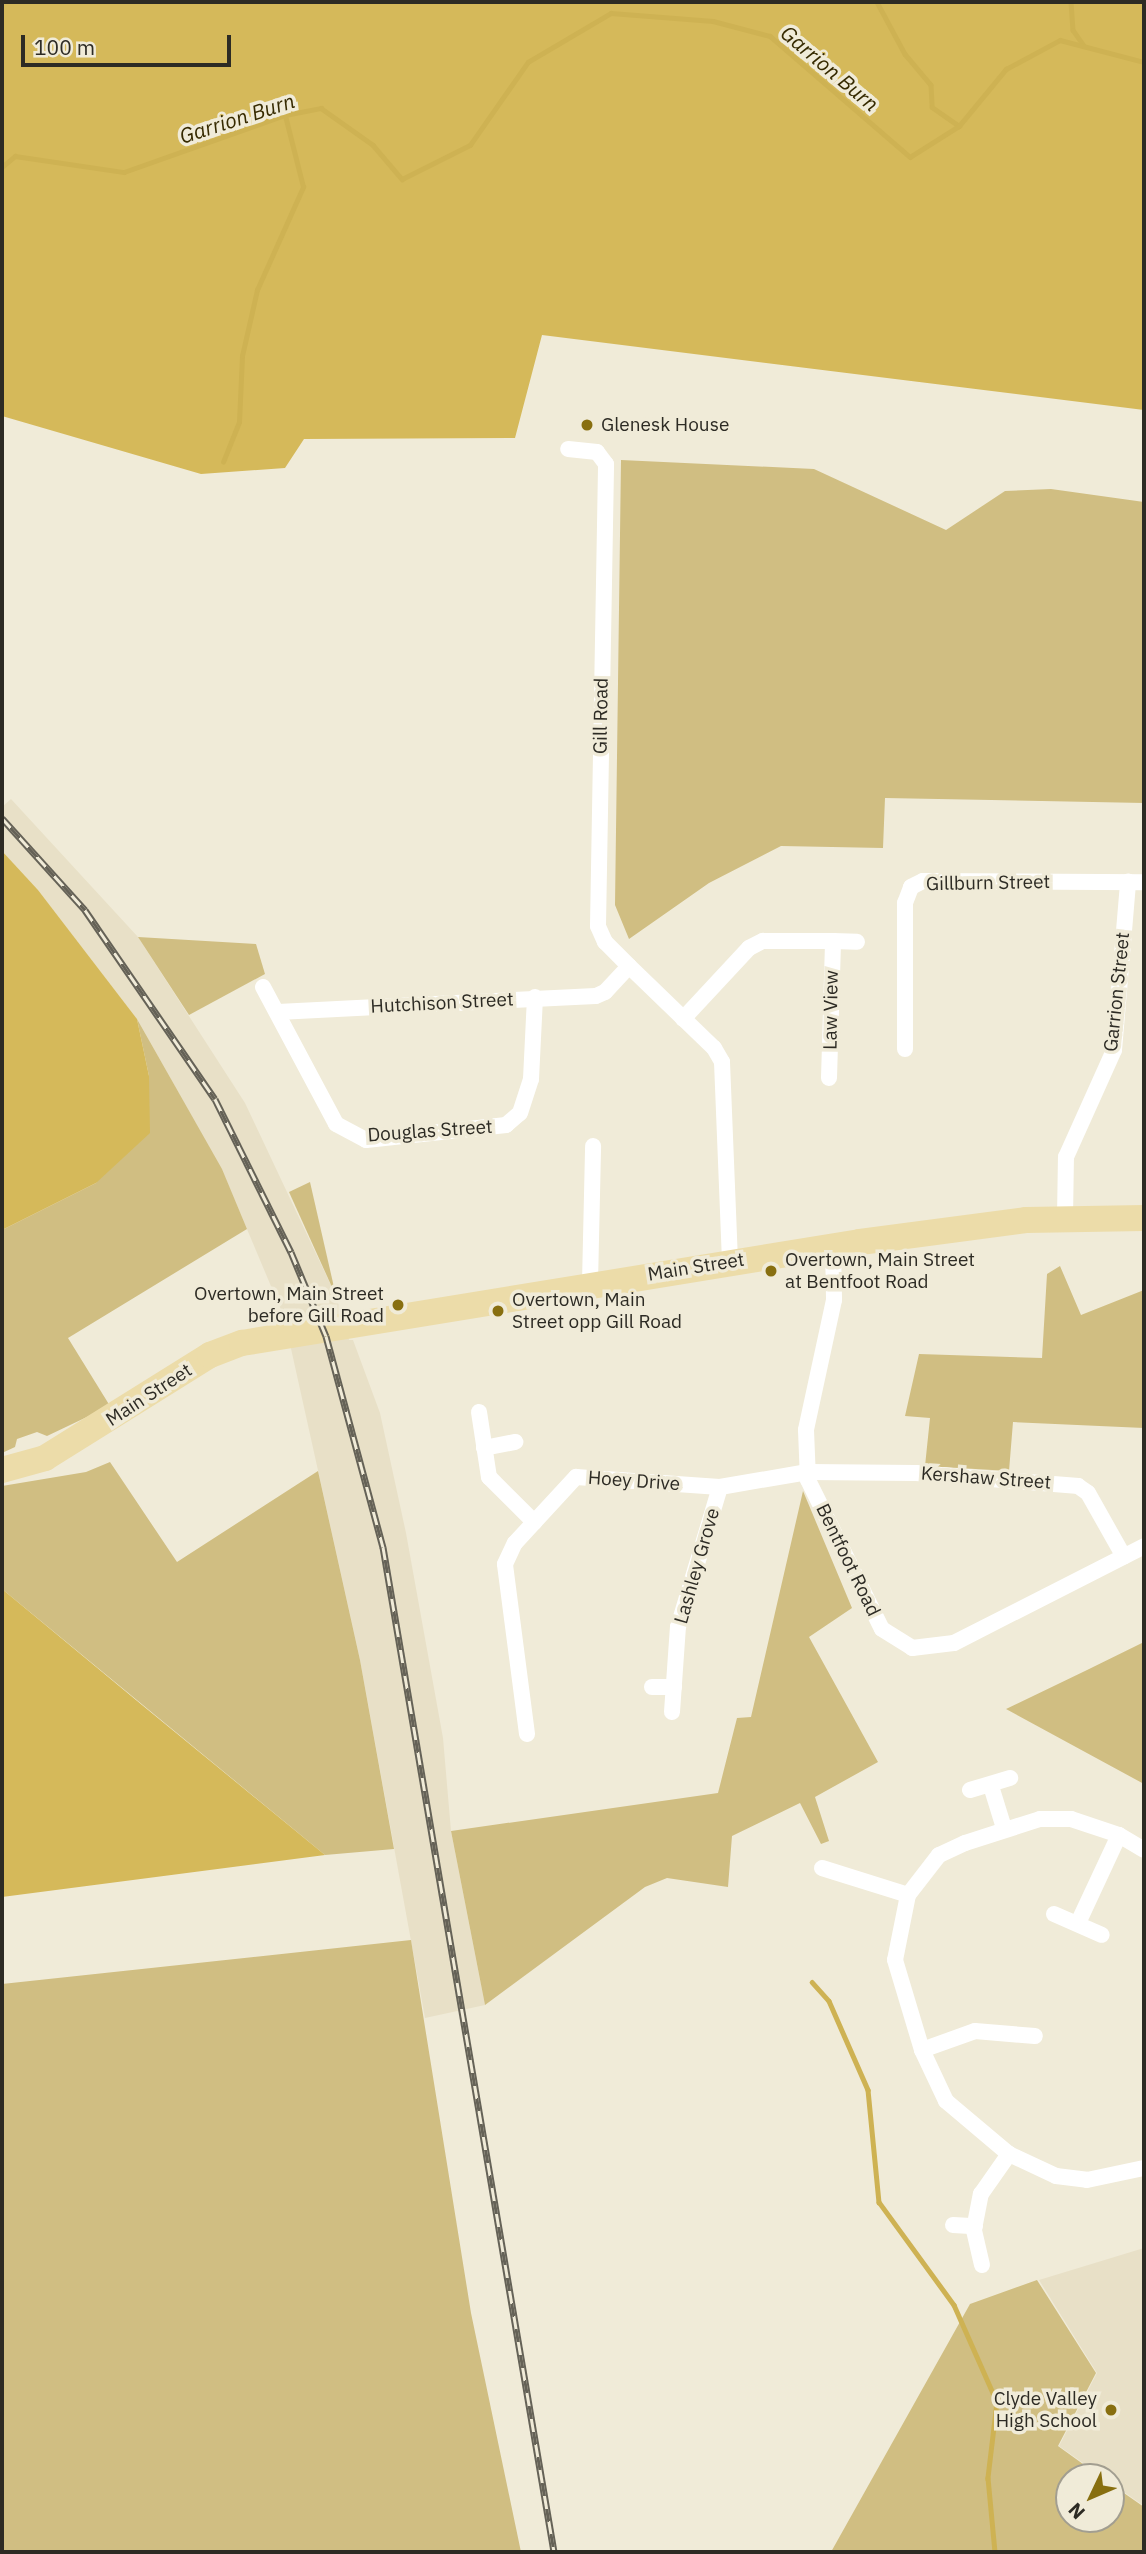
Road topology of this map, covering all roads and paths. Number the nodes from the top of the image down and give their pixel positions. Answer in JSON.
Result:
{"nodes":[{"id":1,"x":568,"y":449,"type":"dead end"},
{"id":2,"x":1136,"y":882,"type":"edge"},
{"id":3,"x":833,"y":941,"type":"junction"},
{"id":4,"x":857,"y":943,"type":"dead end"},
{"id":5,"x":629,"y":966,"type":"junction"},
{"id":6,"x":263,"y":986,"type":"dead end"},
{"id":7,"x":535,"y":997,"type":"junction"},
{"id":8,"x":278,"y":1012,"type":"junction"},
{"id":9,"x":683,"y":1019,"type":"junction"},
{"id":10,"x":905,"y":1049,"type":"dead end"},
{"id":11,"x":829,"y":1078,"type":"dead end"},
{"id":12,"x":593,"y":1146,"type":"dead end"},
{"id":13,"x":1065,"y":1218,"type":"junction"},
{"id":14,"x":1144,"y":1218,"type":"edge"},
{"id":15,"x":833,"y":1246,"type":"junction"},
{"id":16,"x":730,"y":1262,"type":"junction"},
{"id":17,"x":590,"y":1283,"type":"junction"},
{"id":18,"x":479,"y":1412,"type":"dead end"},
{"id":19,"x":515,"y":1442,"type":"dead end"},
{"id":20,"x":484,"y":1448,"type":"junction"},
{"id":21,"x":2,"y":1469,"type":"edge"},
{"id":22,"x":808,"y":1472,"type":"junction"},
{"id":23,"x":720,"y":1487,"type":"junction"},
{"id":24,"x":534,"y":1522,"type":"junction"},
{"id":25,"x":1144,"y":1546,"type":"edge"},
{"id":26,"x":1124,"y":1556,"type":"junction"},
{"id":27,"x":652,"y":1686,"type":"dead end"},
{"id":28,"x":674,"y":1687,"type":"junction"},
{"id":29,"x":672,"y":1712,"type":"dead end"},
{"id":30,"x":527,"y":1734,"type":"dead end"},
{"id":31,"x":1010,"y":1778,"type":"dead end"},
{"id":32,"x":991,"y":1786,"type":"junction"},
{"id":33,"x":970,"y":1790,"type":"dead end"},
{"id":34,"x":1004,"y":1828,"type":"junction"},
{"id":35,"x":1119,"y":1835,"type":"junction"},
{"id":36,"x":1144,"y":1850,"type":"edge"},
{"id":37,"x":822,"y":1868,"type":"dead end"},
{"id":38,"x":908,"y":1895,"type":"junction"},
{"id":39,"x":1054,"y":1914,"type":"dead end"},
{"id":40,"x":1077,"y":1923,"type":"junction"},
{"id":41,"x":1102,"y":1935,"type":"dead end"},
{"id":42,"x":1035,"y":2036,"type":"dead end"},
{"id":43,"x":922,"y":2050,"type":"junction"},
{"id":44,"x":1009,"y":2154,"type":"junction"},
{"id":45,"x":1144,"y":2168,"type":"edge"},
{"id":46,"x":953,"y":2225,"type":"dead end"},
{"id":47,"x":975,"y":2226,"type":"junction"},
{"id":48,"x":982,"y":2265,"type":"dead end"}],
"edges":[{"from":1,"to":5,"type":"street","name":"Gill Road"},
{"from":2,"to":10,"type":"street","name":"Gillburn Street"},
{"from":2,"to":13,"type":"street","name":"Garrion Street"},
{"from":3,"to":4,"type":"street","name":"Law View"},
{"from":3,"to":9,"type":"street","name":"Law View"},
{"from":3,"to":11,"type":"street","name":"Law View"},
{"from":5,"to":7,"type":"street","name":"Hutchison Street"},
{"from":5,"to":9,"type":"street","name":"Gill Road"},
{"from":6,"to":8,"type":"street","name":"Douglas Street"},
{"from":7,"to":8,"type":"street","name":"Hutchison Street"},
{"from":7,"to":8,"type":"street","name":"Douglas Street"},
{"from":9,"to":16,"type":"street","name":"Gill Road"},
{"from":12,"to":17,"type":"street"},
{"from":13,"to":14,"type":"main road","name":"Main Street"},
{"from":13,"to":15,"type":"main road","name":"Main Street"},
{"from":15,"to":16,"type":"main road","name":"Main Street"},
{"from":15,"to":22,"type":"street","name":"Bentfoot Road"},
{"from":16,"to":17,"type":"main road","name":"Main Street"},
{"from":17,"to":21,"type":"main road","name":"Main Street"},
{"from":18,"to":20,"type":"street"},
{"from":19,"to":20,"type":"street"},
{"from":20,"to":24,"type":"street"},
{"from":22,"to":23,"type":"street","name":"Hoey Drive"},
{"from":22,"to":26,"type":"street","name":"Kershaw Street"},
{"from":22,"to":26,"type":"street","name":"Bentfoot Road"},
{"from":23,"to":24,"type":"street","name":"Hoey Drive"},
{"from":23,"to":28,"type":"street","name":"Lashley Grove"},
{"from":24,"to":30,"type":"street","name":"Hoey Drive"},
{"from":25,"to":26,"type":"street","name":"Bentfoot Road"},
{"from":27,"to":28,"type":"street"},
{"from":28,"to":29,"type":"street","name":"Lashley Grove"},
{"from":31,"to":32,"type":"street"},
{"from":32,"to":33,"type":"street"},
{"from":32,"to":34,"type":"street"},
{"from":34,"to":35,"type":"street"},
{"from":34,"to":38,"type":"street"},
{"from":35,"to":36,"type":"street"},
{"from":35,"to":40,"type":"street"},
{"from":37,"to":38,"type":"street"},
{"from":38,"to":43,"type":"street"},
{"from":39,"to":40,"type":"street"},
{"from":40,"to":41,"type":"street"},
{"from":42,"to":43,"type":"street"},
{"from":43,"to":44,"type":"street"},
{"from":44,"to":45,"type":"street"},
{"from":44,"to":47,"type":"street"},
{"from":46,"to":47,"type":"street"},
{"from":47,"to":48,"type":"street"}]}
